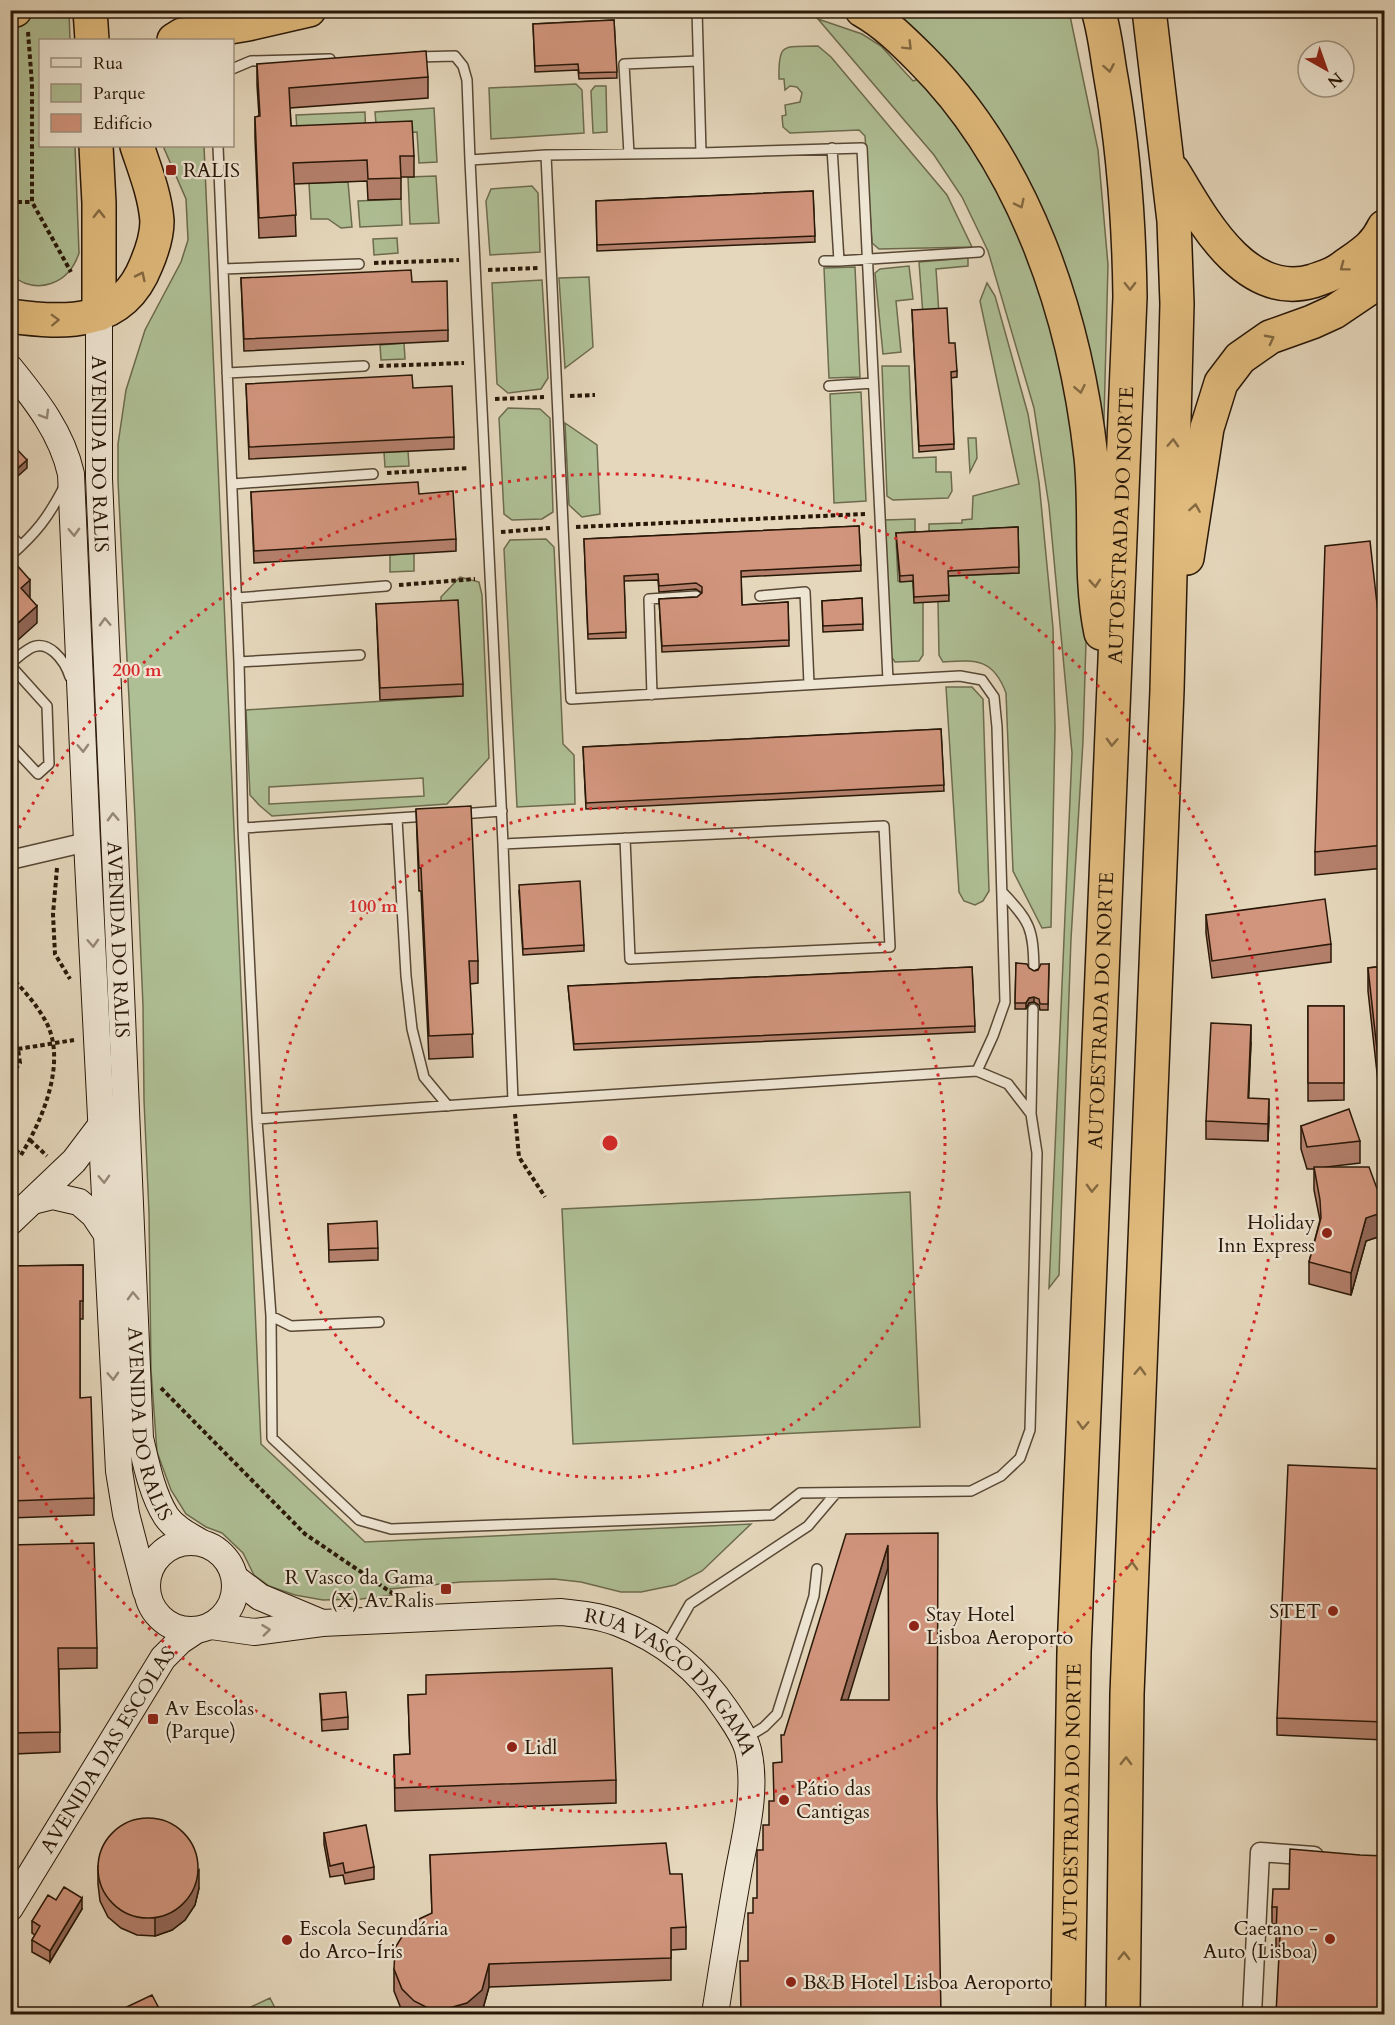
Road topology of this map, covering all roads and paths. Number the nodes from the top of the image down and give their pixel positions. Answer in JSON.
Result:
{"nodes":[{"id":1,"x":90,"y":10,"type":"edge"},
{"id":2,"x":309,"y":10,"type":"edge"},
{"id":3,"x":697,"y":10,"type":"edge"},
{"id":4,"x":862,"y":10,"type":"edge"},
{"id":5,"x":1098,"y":10,"type":"edge"},
{"id":6,"x":1149,"y":10,"type":"edge"},
{"id":7,"x":17,"y":14,"type":"edge"},
{"id":8,"x":92,"y":39,"type":"edge"},
{"id":9,"x":176,"y":39,"type":"edge"},
{"id":10,"x":407,"y":57,"type":"edge"},
{"id":11,"x":335,"y":59,"type":"edge"},
{"id":12,"x":698,"y":61,"type":"junction"},
{"id":13,"x":234,"y":68,"type":"edge"},
{"id":14,"x":96,"y":147,"type":"edge"},
{"id":15,"x":137,"y":147,"type":"edge"},
{"id":16,"x":218,"y":147,"type":"edge"},
{"id":17,"x":832,"y":148,"type":"junction"},
{"id":18,"x":701,"y":153,"type":"junction"},
{"id":19,"x":628,"y":154,"type":"junction"},
{"id":20,"x":546,"y":155,"type":"junction"},
{"id":21,"x":470,"y":160,"type":"junction"},
{"id":22,"x":1168,"y":163,"type":"junction"},
{"id":23,"x":10,"y":202,"type":"edge"},
{"id":24,"x":32,"y":202,"type":"junction"},
{"id":25,"x":1384,"y":227,"type":"edge"},
{"id":26,"x":979,"y":252,"type":"dead end"},
{"id":27,"x":867,"y":259,"type":"junction"},
{"id":28,"x":475,"y":260,"type":"junction"},
{"id":29,"x":824,"y":261,"type":"dead end"},
{"id":30,"x":839,"y":261,"type":"junction"},
{"id":31,"x":359,"y":264,"type":"joint"},
{"id":32,"x":534,"y":268,"type":"dead end"},
{"id":33,"x":223,"y":269,"type":"junction"},
{"id":34,"x":475,"y":271,"type":"junction"},
{"id":35,"x":72,"y":273,"type":"dead end"},
{"id":36,"x":1384,"y":273,"type":"edge"},
{"id":37,"x":99,"y":314,"type":"junction"},
{"id":38,"x":10,"y":316,"type":"edge"},
{"id":39,"x":480,"y":362,"type":"junction"},
{"id":40,"x":364,"y":366,"type":"joint"},
{"id":41,"x":10,"y":368,"type":"edge"},
{"id":42,"x":227,"y":373,"type":"junction"},
{"id":43,"x":873,"y":383,"type":"junction"},
{"id":44,"x":829,"y":386,"type":"dead end"},
{"id":45,"x":595,"y":395,"type":"dead end"},
{"id":46,"x":557,"y":396,"type":"junction"},
{"id":47,"x":538,"y":397,"type":"dead end"},
{"id":48,"x":482,"y":399,"type":"junction"},
{"id":49,"x":485,"y":467,"type":"junction"},
{"id":50,"x":71,"y":474,"type":"junction"},
{"id":51,"x":373,"y":474,"type":"joint"},
{"id":52,"x":232,"y":484,"type":"junction"},
{"id":53,"x":880,"y":514,"type":"junction"},
{"id":54,"x":563,"y":528,"type":"junction"},
{"id":55,"x":488,"y":532,"type":"junction"},
{"id":56,"x":10,"y":535,"type":"edge"},
{"id":57,"x":21,"y":546,"type":"junction"},
{"id":58,"x":10,"y":556,"type":"edge"},
{"id":59,"x":491,"y":578,"type":"junction"},
{"id":60,"x":414,"y":584,"type":"dead end"},
{"id":61,"x":386,"y":586,"type":"dead end"},
{"id":62,"x":696,"y":596,"type":"edge"},
{"id":63,"x":760,"y":596,"type":"dead end"},
{"id":64,"x":236,"y":598,"type":"junction"},
{"id":65,"x":360,"y":655,"type":"dead end"},
{"id":66,"x":239,"y":662,"type":"junction"},
{"id":67,"x":10,"y":665,"type":"edge"},
{"id":68,"x":888,"y":680,"type":"junction"},
{"id":69,"x":1115,"y":683,"type":"junction"},
{"id":70,"x":809,"y":684,"type":"junction"},
{"id":71,"x":1167,"y":690,"type":"junction"},
{"id":72,"x":652,"y":695,"type":"junction"},
{"id":73,"x":82,"y":716,"type":"junction"},
{"id":74,"x":10,"y":744,"type":"edge"},
{"id":75,"x":502,"y":812,"type":"junction"},
{"id":76,"x":443,"y":815,"type":"edge"},
{"id":77,"x":455,"y":815,"type":"edge"},
{"id":78,"x":397,"y":819,"type":"junction"},
{"id":79,"x":243,"y":828,"type":"junction"},
{"id":80,"x":625,"y":838,"type":"junction"},
{"id":81,"x":87,"y":842,"type":"junction"},
{"id":82,"x":503,"y":844,"type":"junction"},
{"id":83,"x":55,"y":849,"type":"junction"},
{"id":84,"x":10,"y":860,"type":"edge"},
{"id":85,"x":1002,"y":892,"type":"junction"},
{"id":86,"x":1034,"y":970,"type":"edge"},
{"id":87,"x":10,"y":976,"type":"edge"},
{"id":88,"x":76,"y":988,"type":"dead end"},
{"id":89,"x":1033,"y":1010,"type":"dead end"},
{"id":90,"x":10,"y":1039,"type":"edge"},
{"id":91,"x":75,"y":1039,"type":"dead end"},
{"id":92,"x":53,"y":1044,"type":"junction"},
{"id":93,"x":18,"y":1049,"type":"junction"},
{"id":94,"x":977,"y":1071,"type":"junction"},
{"id":95,"x":10,"y":1076,"type":"edge"},
{"id":96,"x":513,"y":1101,"type":"junction"},
{"id":97,"x":448,"y":1106,"type":"junction"},
{"id":98,"x":1032,"y":1114,"type":"junction"},
{"id":99,"x":257,"y":1119,"type":"junction"},
{"id":100,"x":102,"y":1124,"type":"junction"},
{"id":101,"x":30,"y":1140,"type":"junction"},
{"id":102,"x":10,"y":1144,"type":"edge"},
{"id":103,"x":52,"y":1155,"type":"dead end"},
{"id":104,"x":545,"y":1197,"type":"dead end"},
{"id":105,"x":33,"y":1201,"type":"junction"},
{"id":106,"x":10,"y":1222,"type":"edge"},
{"id":107,"x":106,"y":1233,"type":"junction"},
{"id":108,"x":271,"y":1316,"type":"junction"},
{"id":109,"x":379,"y":1322,"type":"dead end"},
{"id":110,"x":158,"y":1385,"type":"dead end"},
{"id":111,"x":836,"y":1493,"type":"junction"},
{"id":112,"x":200,"y":1542,"type":"junction"},
{"id":113,"x":817,"y":1569,"type":"dead end"},
{"id":114,"x":235,"y":1578,"type":"junction"},
{"id":115,"x":146,"y":1591,"type":"junction"},
{"id":116,"x":400,"y":1593,"type":"dead end"},
{"id":117,"x":322,"y":1623,"type":"junction"},
{"id":118,"x":203,"y":1628,"type":"junction"},
{"id":119,"x":665,"y":1648,"type":"junction"},
{"id":120,"x":744,"y":1739,"type":"junction"},
{"id":121,"x":1328,"y":1857,"type":"edge"},
{"id":122,"x":10,"y":1908,"type":"edge"},
{"id":123,"x":715,"y":2014,"type":"edge"},
{"id":124,"x":1068,"y":2014,"type":"edge"},
{"id":125,"x":1124,"y":2014,"type":"edge"},
{"id":126,"x":1252,"y":2014,"type":"edge"}],
"edges":[{"from":1,"to":8,"type":"highway"},
{"from":2,"to":9,"type":"highway"},
{"from":3,"to":12,"type":"lane"},
{"from":4,"to":69,"type":"highway","one_way":true},
{"from":5,"to":69,"type":"highway","name":"AUTOESTRADA DO NORTE","one_way":true},
{"from":6,"to":22,"type":"highway"},
{"from":7,"to":24,"type":"path"},
{"from":10,"to":21,"type":"lane"},
{"from":11,"to":13,"type":"lane"},
{"from":12,"to":18,"type":"lane"},
{"from":12,"to":19,"type":"lane"},
{"from":37,"to":14,"type":"highway","one_way":true},
{"from":37,"to":15,"type":"highway","one_way":true},
{"from":16,"to":33,"type":"lane"},
{"from":17,"to":18,"type":"lane"},
{"from":17,"to":27,"type":"lane"},
{"from":17,"to":30,"type":"lane"},
{"from":18,"to":19,"type":"lane"},
{"from":19,"to":20,"type":"lane"},
{"from":20,"to":21,"type":"lane"},
{"from":20,"to":46,"type":"lane"},
{"from":21,"to":28,"type":"lane"},
{"from":25,"to":22,"type":"highway","one_way":true},
{"from":71,"to":22,"type":"highway","one_way":true},
{"from":23,"to":24,"type":"path"},
{"from":24,"to":35,"type":"path"},
{"from":26,"to":27,"type":"lane"},
{"from":27,"to":30,"type":"lane"},
{"from":27,"to":43,"type":"lane"},
{"from":28,"to":31,"type":"path"},
{"from":28,"to":34,"type":"lane"},
{"from":29,"to":30,"type":"lane"},
{"from":31,"to":33,"type":"lane"},
{"from":32,"to":34,"type":"path"},
{"from":33,"to":42,"type":"lane"},
{"from":34,"to":39,"type":"lane"},
{"from":71,"to":36,"type":"highway","one_way":true},
{"from":38,"to":37,"type":"highway","one_way":true},
{"from":112,"to":37,"type":"street","name":"AVENIDA DO RALIS","one_way":true},
{"from":39,"to":40,"type":"path"},
{"from":39,"to":48,"type":"lane"},
{"from":40,"to":42,"type":"lane"},
{"from":41,"to":50,"type":"street","name":"AVENIDA DO RALIS","one_way":true},
{"from":42,"to":52,"type":"lane"},
{"from":43,"to":44,"type":"lane"},
{"from":43,"to":53,"type":"lane"},
{"from":45,"to":46,"type":"path"},
{"from":46,"to":54,"type":"lane"},
{"from":47,"to":48,"type":"path"},
{"from":48,"to":49,"type":"lane"},
{"from":49,"to":51,"type":"path"},
{"from":49,"to":55,"type":"lane"},
{"from":50,"to":57,"type":"lane"},
{"from":50,"to":73,"type":"street","name":"AVENIDA DO RALIS","one_way":true},
{"from":51,"to":52,"type":"lane"},
{"from":52,"to":64,"type":"lane"},
{"from":53,"to":54,"type":"path"},
{"from":53,"to":68,"type":"lane"},
{"from":54,"to":55,"type":"path"},
{"from":54,"to":72,"type":"lane"},
{"from":55,"to":59,"type":"lane"},
{"from":56,"to":57,"type":"lane"},
{"from":57,"to":58,"type":"lane"},
{"from":59,"to":60,"type":"path"},
{"from":59,"to":75,"type":"lane"},
{"from":61,"to":64,"type":"lane"},
{"from":62,"to":72,"type":"lane"},
{"from":63,"to":70,"type":"lane"},
{"from":64,"to":66,"type":"lane"},
{"from":65,"to":66,"type":"lane"},
{"from":66,"to":79,"type":"lane"},
{"from":67,"to":73,"type":"lane"},
{"from":67,"to":74,"type":"lane"},
{"from":68,"to":70,"type":"lane"},
{"from":68,"to":85,"type":"lane"},
{"from":69,"to":124,"type":"highway","name":"AUTOESTRADA DO NORTE","one_way":true},
{"from":70,"to":72,"type":"lane"},
{"from":125,"to":71,"type":"highway","one_way":true},
{"from":73,"to":81,"type":"street","name":"AVENIDA DO RALIS","one_way":true},
{"from":75,"to":77,"type":"lane"},
{"from":75,"to":82,"type":"lane"},
{"from":76,"to":78,"type":"lane"},
{"from":78,"to":79,"type":"lane"},
{"from":78,"to":97,"type":"lane"},
{"from":79,"to":99,"type":"lane"},
{"from":80,"to":80,"type":"lane"},
{"from":80,"to":82,"type":"lane"},
{"from":81,"to":83,"type":"street"},
{"from":81,"to":100,"type":"street","name":"AVENIDA DO RALIS","one_way":true},
{"from":82,"to":96,"type":"lane"},
{"from":83,"to":84,"type":"street"},
{"from":83,"to":88,"type":"path"},
{"from":85,"to":86,"type":"lane"},
{"from":85,"to":94,"type":"lane"},
{"from":87,"to":92,"type":"path"},
{"from":89,"to":98,"type":"lane"},
{"from":90,"to":93,"type":"path"},
{"from":91,"to":92,"type":"path"},
{"from":92,"to":93,"type":"path"},
{"from":92,"to":101,"type":"path"},
{"from":93,"to":95,"type":"path"},
{"from":94,"to":96,"type":"lane"},
{"from":94,"to":98,"type":"lane"},
{"from":96,"to":97,"type":"lane"},
{"from":96,"to":104,"type":"path"},
{"from":97,"to":99,"type":"lane"},
{"from":98,"to":111,"type":"lane"},
{"from":99,"to":108,"type":"lane"},
{"from":100,"to":105,"type":"street"},
{"from":100,"to":107,"type":"street","name":"AVENIDA DO RALIS","one_way":true},
{"from":101,"to":102,"type":"path"},
{"from":101,"to":103,"type":"path"},
{"from":105,"to":106,"type":"street"},
{"from":105,"to":107,"type":"street"},
{"from":107,"to":115,"type":"street","name":"AVENIDA DO RALIS","one_way":true},
{"from":108,"to":109,"type":"lane"},
{"from":108,"to":111,"type":"lane"},
{"from":110,"to":116,"type":"path"},
{"from":111,"to":119,"type":"lane"},
{"from":112,"to":114,"type":"street"},
{"from":112,"to":115,"type":"street"},
{"from":113,"to":120,"type":"lane"},
{"from":114,"to":117,"type":"street","name":"RUA VASCO DA GAMA"},
{"from":114,"to":118,"type":"street"},
{"from":115,"to":118,"type":"street"},
{"from":118,"to":117,"type":"street","name":"RUA VASCO DA GAMA","one_way":true},
{"from":117,"to":119,"type":"street","name":"RUA VASCO DA GAMA"},
{"from":118,"to":122,"type":"street","name":"AVENIDA DAS ESCOLAS"},
{"from":119,"to":120,"type":"street","name":"RUA VASCO DA GAMA"},
{"from":120,"to":123,"type":"street","name":"RUA VASCO DA GAMA"},
{"from":121,"to":126,"type":"street"}]}
